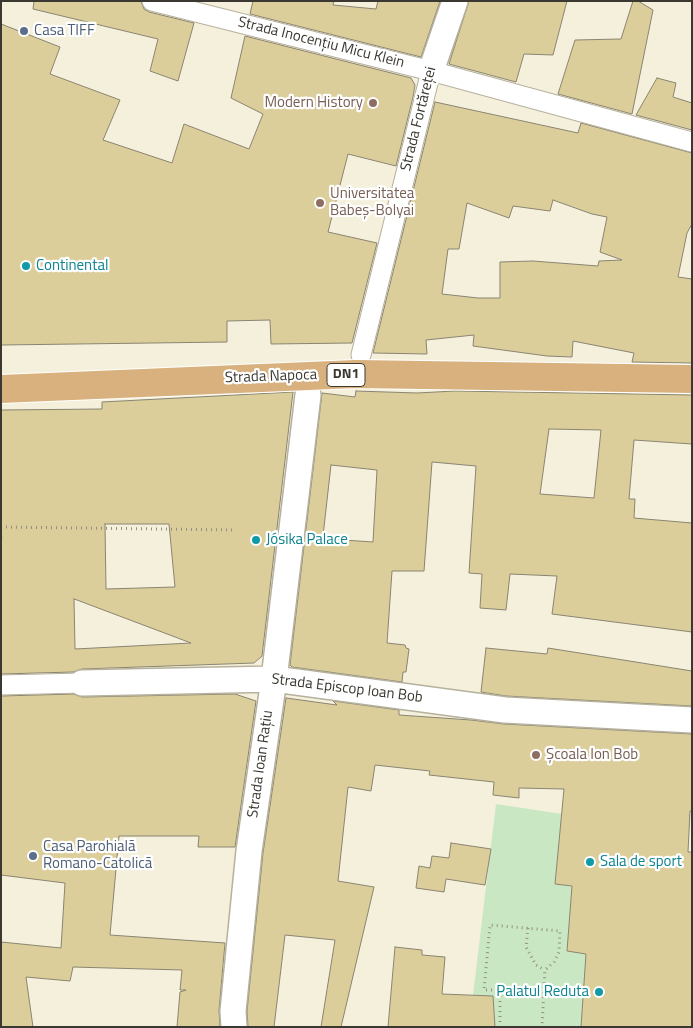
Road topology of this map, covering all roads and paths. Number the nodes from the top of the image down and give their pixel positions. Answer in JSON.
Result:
{"nodes":[{"id":1,"x":152,"y":1,"type":"edge"},
{"id":2,"x":455,"y":1,"type":"edge"},
{"id":3,"x":430,"y":71,"type":"junction"},
{"id":4,"x":692,"y":142,"type":"edge"},
{"id":5,"x":361,"y":355,"type":"dead end"},
{"id":6,"x":692,"y":379,"type":"edge"},
{"id":7,"x":1,"y":389,"type":"edge"},
{"id":8,"x":309,"y":389,"type":"dead end"},
{"id":9,"x":1,"y":527,"type":"edge"},
{"id":10,"x":236,"y":530,"type":"dead end"},
{"id":11,"x":1,"y":537,"type":"edge"},
{"id":12,"x":1,"y":542,"type":"edge"},
{"id":13,"x":274,"y":679,"type":"junction"},
{"id":14,"x":82,"y":683,"type":"joint"},
{"id":15,"x":1,"y":685,"type":"edge"},
{"id":16,"x":692,"y":720,"type":"edge"},
{"id":17,"x":528,"y":928,"type":"junction"},
{"id":18,"x":545,"y":970,"type":"junction"},
{"id":19,"x":234,"y":1027,"type":"edge"},
{"id":20,"x":500,"y":1027,"type":"edge"},
{"id":21,"x":542,"y":1027,"type":"edge"}],
"edges":[{"from":1,"to":3,"type":"street","name":"Strada Inocențiu Micu Klein"},
{"from":2,"to":3,"type":"street","name":"Strada Fortăreței"},
{"from":3,"to":4,"type":"street","name":"Strada Inocențiu Micu Klein"},
{"from":3,"to":5,"type":"street","name":"Strada Fortăreței"},
{"from":6,"to":7,"type":"main road","name":"Strada Napoca","number":"DN1"},
{"from":8,"to":13,"type":"street","name":"Strada Ioan Rațiu"},
{"from":9,"to":10,"type":"path"},
{"from":11,"to":12,"type":"path"},
{"from":13,"to":14,"type":"street","name":"Strada Episcop Ioan Bob"},
{"from":13,"to":16,"type":"street","name":"Strada Episcop Ioan Bob"},
{"from":13,"to":19,"type":"street","name":"Strada Ioan Rațiu"},
{"from":14,"to":15,"type":"street","name":"Strada Episcop Ioan Bob"},
{"from":17,"to":18,"type":"path"},
{"from":17,"to":18,"type":"path"},
{"from":17,"to":20,"type":"path"},
{"from":18,"to":21,"type":"path"}]}
